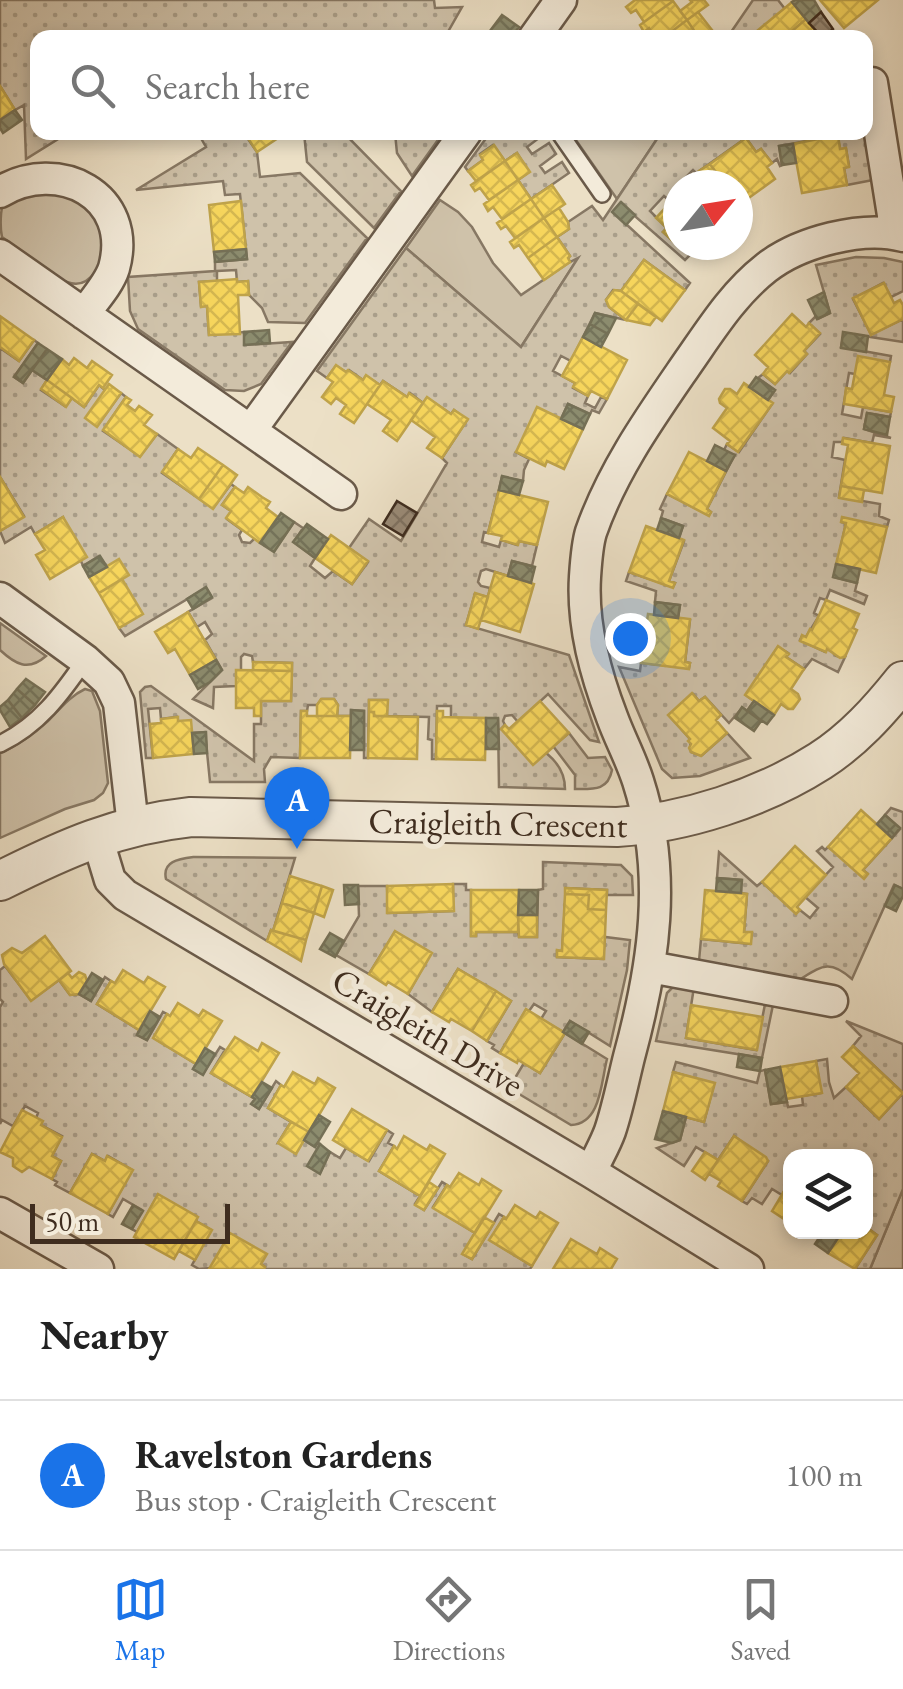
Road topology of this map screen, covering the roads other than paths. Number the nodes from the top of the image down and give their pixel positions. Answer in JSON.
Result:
{"nodes":[{"id":1,"x":561,"y":0,"type":"edge"},
{"id":2,"x":540,"y":30,"type":"edge"},
{"id":3,"x":873,"y":89,"type":"edge"},
{"id":4,"x":460,"y":140,"type":"edge"},
{"id":5,"x":565,"y":140,"type":"edge"},
{"id":6,"x":0,"y":192,"type":"edge"},
{"id":7,"x":602,"y":194,"type":"dead end"},
{"id":8,"x":899,"y":235,"type":"edge"},
{"id":9,"x":0,"y":254,"type":"edge"},
{"id":10,"x":84,"y":314,"type":"junction"},
{"id":11,"x":251,"y":430,"type":"junction"},
{"id":12,"x":340,"y":494,"type":"dead end"},
{"id":13,"x":0,"y":598,"type":"edge"},
{"id":14,"x":85,"y":660,"type":"junction"},
{"id":15,"x":903,"y":681,"type":"edge"},
{"id":16,"x":0,"y":744,"type":"edge"},
{"id":17,"x":651,"y":825,"type":"junction"},
{"id":18,"x":133,"y":826,"type":"junction"},
{"id":19,"x":97,"y":837,"type":"junction"},
{"id":20,"x":0,"y":882,"type":"edge"},
{"id":21,"x":650,"y":968,"type":"junction"},
{"id":22,"x":832,"y":1001,"type":"dead end"},
{"id":23,"x":591,"y":1172,"type":"junction"},
{"id":24,"x":0,"y":1213,"type":"edge"},
{"id":25,"x":98,"y":1269,"type":"edge"},
{"id":26,"x":748,"y":1269,"type":"edge"}],
"edges":[{"from":1,"to":2,"type":"street"},
{"from":3,"to":8,"type":"street"},
{"from":4,"to":11,"type":"street"},
{"from":5,"to":7,"type":"lane"},
{"from":6,"to":10,"type":"street"},
{"from":8,"to":17,"type":"street"},
{"from":9,"to":10,"type":"street"},
{"from":10,"to":11,"type":"street"},
{"from":11,"to":12,"type":"street"},
{"from":13,"to":14,"type":"street"},
{"from":14,"to":16,"type":"lane"},
{"from":14,"to":18,"type":"street"},
{"from":15,"to":17,"type":"street","name":"Craigleith Crescent"},
{"from":17,"to":18,"type":"street","name":"Craigleith Crescent"},
{"from":17,"to":21,"type":"street"},
{"from":18,"to":19,"type":"street","name":"Craigleith Crescent"},
{"from":19,"to":20,"type":"street","name":"Craigleith Crescent"},
{"from":19,"to":23,"type":"street","name":"Craigleith Drive"},
{"from":21,"to":22,"type":"street"},
{"from":21,"to":23,"type":"street"},
{"from":23,"to":26,"type":"street","name":"Craigleith Drive"},
{"from":24,"to":25,"type":"street"}]}
